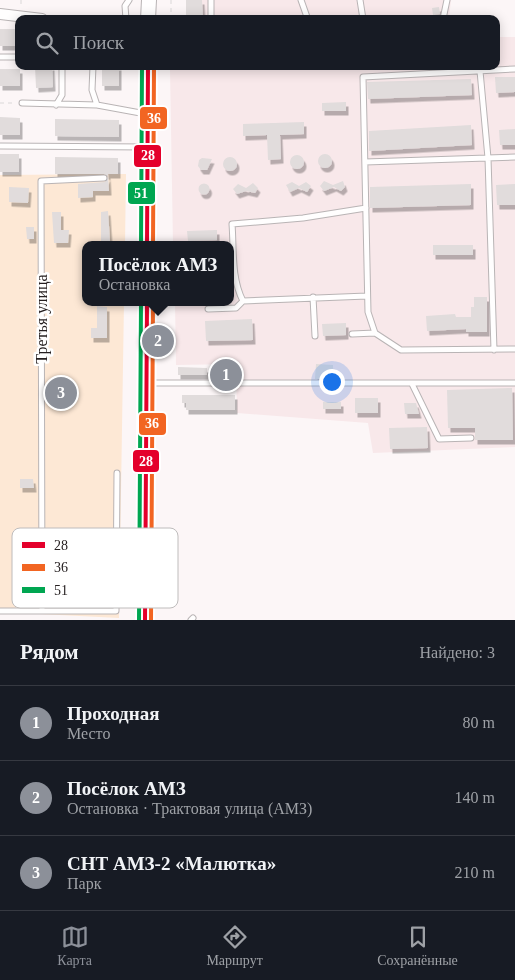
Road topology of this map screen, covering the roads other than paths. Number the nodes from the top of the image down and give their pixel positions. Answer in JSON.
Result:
{"nodes":[{"id":1,"x":129,"y":0,"type":"edge"},
{"id":2,"x":149,"y":0,"type":"edge"},
{"id":3,"x":210,"y":0,"type":"edge"},
{"id":4,"x":301,"y":0,"type":"edge"},
{"id":5,"x":360,"y":0,"type":"edge"},
{"id":6,"x":447,"y":0,"type":"edge"},
{"id":7,"x":0,"y":14,"type":"edge"},
{"id":8,"x":126,"y":15,"type":"edge"},
{"id":9,"x":148,"y":15,"type":"edge"},
{"id":10,"x":211,"y":15,"type":"edge"},
{"id":11,"x":306,"y":15,"type":"edge"},
{"id":12,"x":362,"y":15,"type":"edge"},
{"id":13,"x":445,"y":15,"type":"edge"},
{"id":14,"x":15,"y":16,"type":"edge"},
{"id":15,"x":0,"y":57,"type":"edge"},
{"id":16,"x":15,"y":57,"type":"edge"},
{"id":17,"x":515,"y":69,"type":"edge"},
{"id":18,"x":62,"y":70,"type":"edge"},
{"id":19,"x":93,"y":70,"type":"edge"},
{"id":20,"x":148,"y":70,"type":"edge"},
{"id":21,"x":498,"y":70,"type":"edge"},
{"id":22,"x":500,"y":70,"type":"edge"},
{"id":23,"x":480,"y":71,"type":"junction"},
{"id":24,"x":22,"y":103,"type":"road end"},
{"id":25,"x":56,"y":105,"type":"junction"},
{"id":26,"x":97,"y":105,"type":"junction"},
{"id":27,"x":148,"y":114,"type":"junction"},
{"id":28,"x":0,"y":146,"type":"edge"},
{"id":29,"x":148,"y":147,"type":"junction"},
{"id":30,"x":515,"y":156,"type":"edge"},
{"id":31,"x":488,"y":158,"type":"junction"},
{"id":32,"x":365,"y":162,"type":"junction"},
{"id":33,"x":104,"y":178,"type":"dead end"},
{"id":34,"x":366,"y":208,"type":"junction"},
{"id":35,"x":147,"y":241,"type":"edge"},
{"id":36,"x":233,"y":241,"type":"edge"},
{"id":37,"x":234,"y":270,"type":"edge"},
{"id":38,"x":368,"y":296,"type":"junction"},
{"id":39,"x":313,"y":297,"type":"junction"},
{"id":40,"x":243,"y":301,"type":"junction"},
{"id":41,"x":147,"y":306,"type":"edge"},
{"id":42,"x":208,"y":309,"type":"dead end"},
{"id":43,"x":375,"y":333,"type":"junction"},
{"id":44,"x":352,"y":334,"type":"dead end"},
{"id":45,"x":315,"y":336,"type":"dead end"},
{"id":46,"x":515,"y":349,"type":"edge"},
{"id":47,"x":494,"y":350,"type":"junction"},
{"id":48,"x":146,"y":383,"type":"junction"},
{"id":49,"x":412,"y":384,"type":"junction"},
{"id":50,"x":515,"y":384,"type":"edge"},
{"id":51,"x":471,"y":438,"type":"dead end"},
{"id":52,"x":117,"y":473,"type":"dead end"},
{"id":53,"x":42,"y":528,"type":"edge"},
{"id":54,"x":117,"y":528,"type":"edge"},
{"id":55,"x":145,"y":528,"type":"edge"},
{"id":56,"x":42,"y":608,"type":"edge"},
{"id":57,"x":116,"y":608,"type":"edge"},
{"id":58,"x":0,"y":611,"type":"edge"},
{"id":59,"x":42,"y":612,"type":"junction"}],
"edges":[{"from":1,"to":8,"type":"lane"},
{"from":2,"to":9,"type":"street"},
{"from":3,"to":10,"type":"lane"},
{"from":4,"to":11,"type":"lane"},
{"from":5,"to":12,"type":"lane"},
{"from":6,"to":13,"type":"lane"},
{"from":7,"to":14,"type":"street"},
{"from":15,"to":16,"type":"lane"},
{"from":17,"to":22,"type":"lane"},
{"from":18,"to":25,"type":"lane"},
{"from":19,"to":26,"type":"lane"},
{"from":20,"to":27,"type":"street"},
{"from":21,"to":23,"type":"lane"},
{"from":23,"to":31,"type":"lane"},
{"from":23,"to":32,"type":"lane"},
{"from":24,"to":25,"type":"lane"},
{"from":25,"to":26,"type":"lane"},
{"from":26,"to":27,"type":"lane"},
{"from":27,"to":29,"type":"street"},
{"from":28,"to":29,"type":"lane"},
{"from":29,"to":35,"type":"street"},
{"from":30,"to":31,"type":"lane"},
{"from":31,"to":32,"type":"lane"},
{"from":31,"to":47,"type":"lane"},
{"from":32,"to":34,"type":"lane"},
{"from":33,"to":53,"type":"lane","name":"Третья улица"},
{"from":34,"to":36,"type":"lane"},
{"from":34,"to":38,"type":"lane"},
{"from":37,"to":40,"type":"lane"},
{"from":38,"to":39,"type":"lane"},
{"from":38,"to":43,"type":"lane"},
{"from":39,"to":40,"type":"lane"},
{"from":39,"to":45,"type":"lane"},
{"from":40,"to":42,"type":"lane"},
{"from":41,"to":48,"type":"street"},
{"from":43,"to":44,"type":"lane"},
{"from":43,"to":47,"type":"lane"},
{"from":46,"to":47,"type":"lane"},
{"from":48,"to":49,"type":"lane"},
{"from":48,"to":55,"type":"street"},
{"from":49,"to":50,"type":"lane"},
{"from":49,"to":51,"type":"lane"},
{"from":52,"to":54,"type":"lane"},
{"from":56,"to":59,"type":"lane","name":"Третья улица"},
{"from":57,"to":59,"type":"lane"},
{"from":58,"to":59,"type":"lane"}]}
